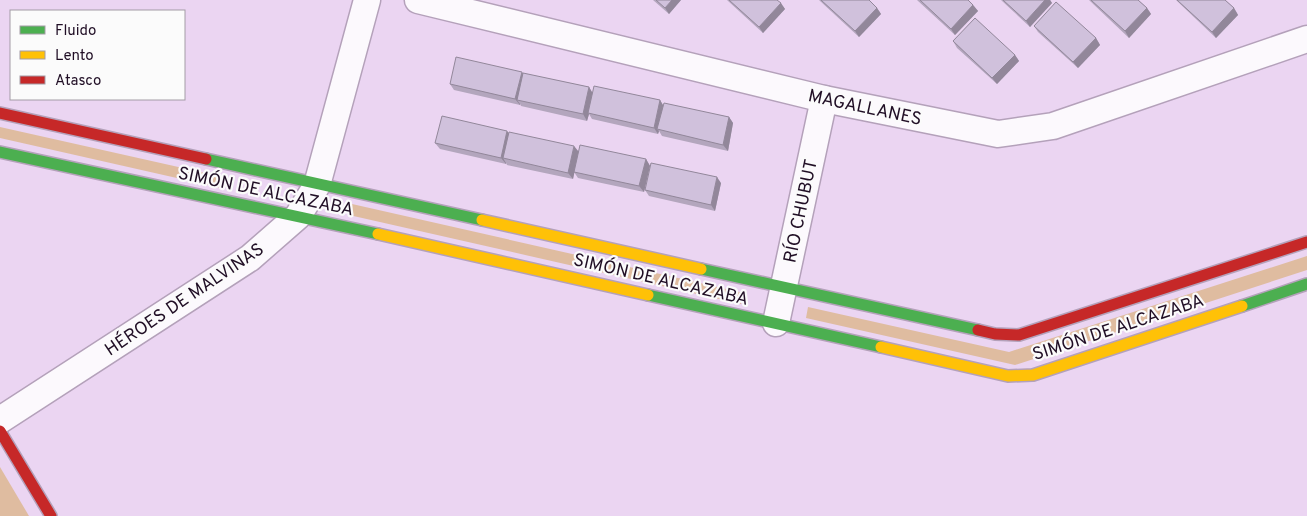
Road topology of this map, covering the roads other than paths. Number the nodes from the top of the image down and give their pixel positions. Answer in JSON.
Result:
{"nodes":[{"id":1,"x":367,"y":0,"type":"edge"},
{"id":2,"x":418,"y":0,"type":"edge"},
{"id":3,"x":1307,"y":39,"type":"edge"},
{"id":4,"x":824,"y":100,"type":"junction"},
{"id":5,"x":0,"y":113,"type":"edge"},
{"id":6,"x":0,"y":152,"type":"edge"},
{"id":7,"x":317,"y":185,"type":"junction"},
{"id":8,"x":298,"y":216,"type":"junction"},
{"id":9,"x":1307,"y":242,"type":"edge"},
{"id":10,"x":1307,"y":284,"type":"edge"},
{"id":11,"x":783,"y":286,"type":"junction"},
{"id":12,"x":776,"y":323,"type":"junction"},
{"id":13,"x":0,"y":420,"type":"edge"},
{"id":14,"x":0,"y":431,"type":"edge"},
{"id":15,"x":51,"y":516,"type":"edge"}],
"edges":[{"from":1,"to":7,"type":"street","name":"HÉROES DE MALVINAS"},
{"from":2,"to":4,"type":"street","name":"MAGALLANES"},
{"from":3,"to":4,"type":"street","name":"MAGALLANES"},
{"from":4,"to":11,"type":"street","name":"RÍO CHUBUT"},
{"from":5,"to":7,"type":"street","name":"SIMÓN DE ALCAZABA"},
{"from":6,"to":8,"type":"street","name":"SIMÓN DE ALCAZABA"},
{"from":7,"to":8,"type":"street","name":"HÉROES DE MALVINAS"},
{"from":7,"to":11,"type":"street","name":"SIMÓN DE ALCAZABA"},
{"from":8,"to":12,"type":"street","name":"SIMÓN DE ALCAZABA"},
{"from":8,"to":13,"type":"street","name":"HÉROES DE MALVINAS"},
{"from":9,"to":11,"type":"street","name":"SIMÓN DE ALCAZABA"},
{"from":10,"to":12,"type":"street","name":"SIMÓN DE ALCAZABA"},
{"from":11,"to":12,"type":"street","name":"RÍO CHUBUT"},
{"from":14,"to":15,"type":"street"}]}
